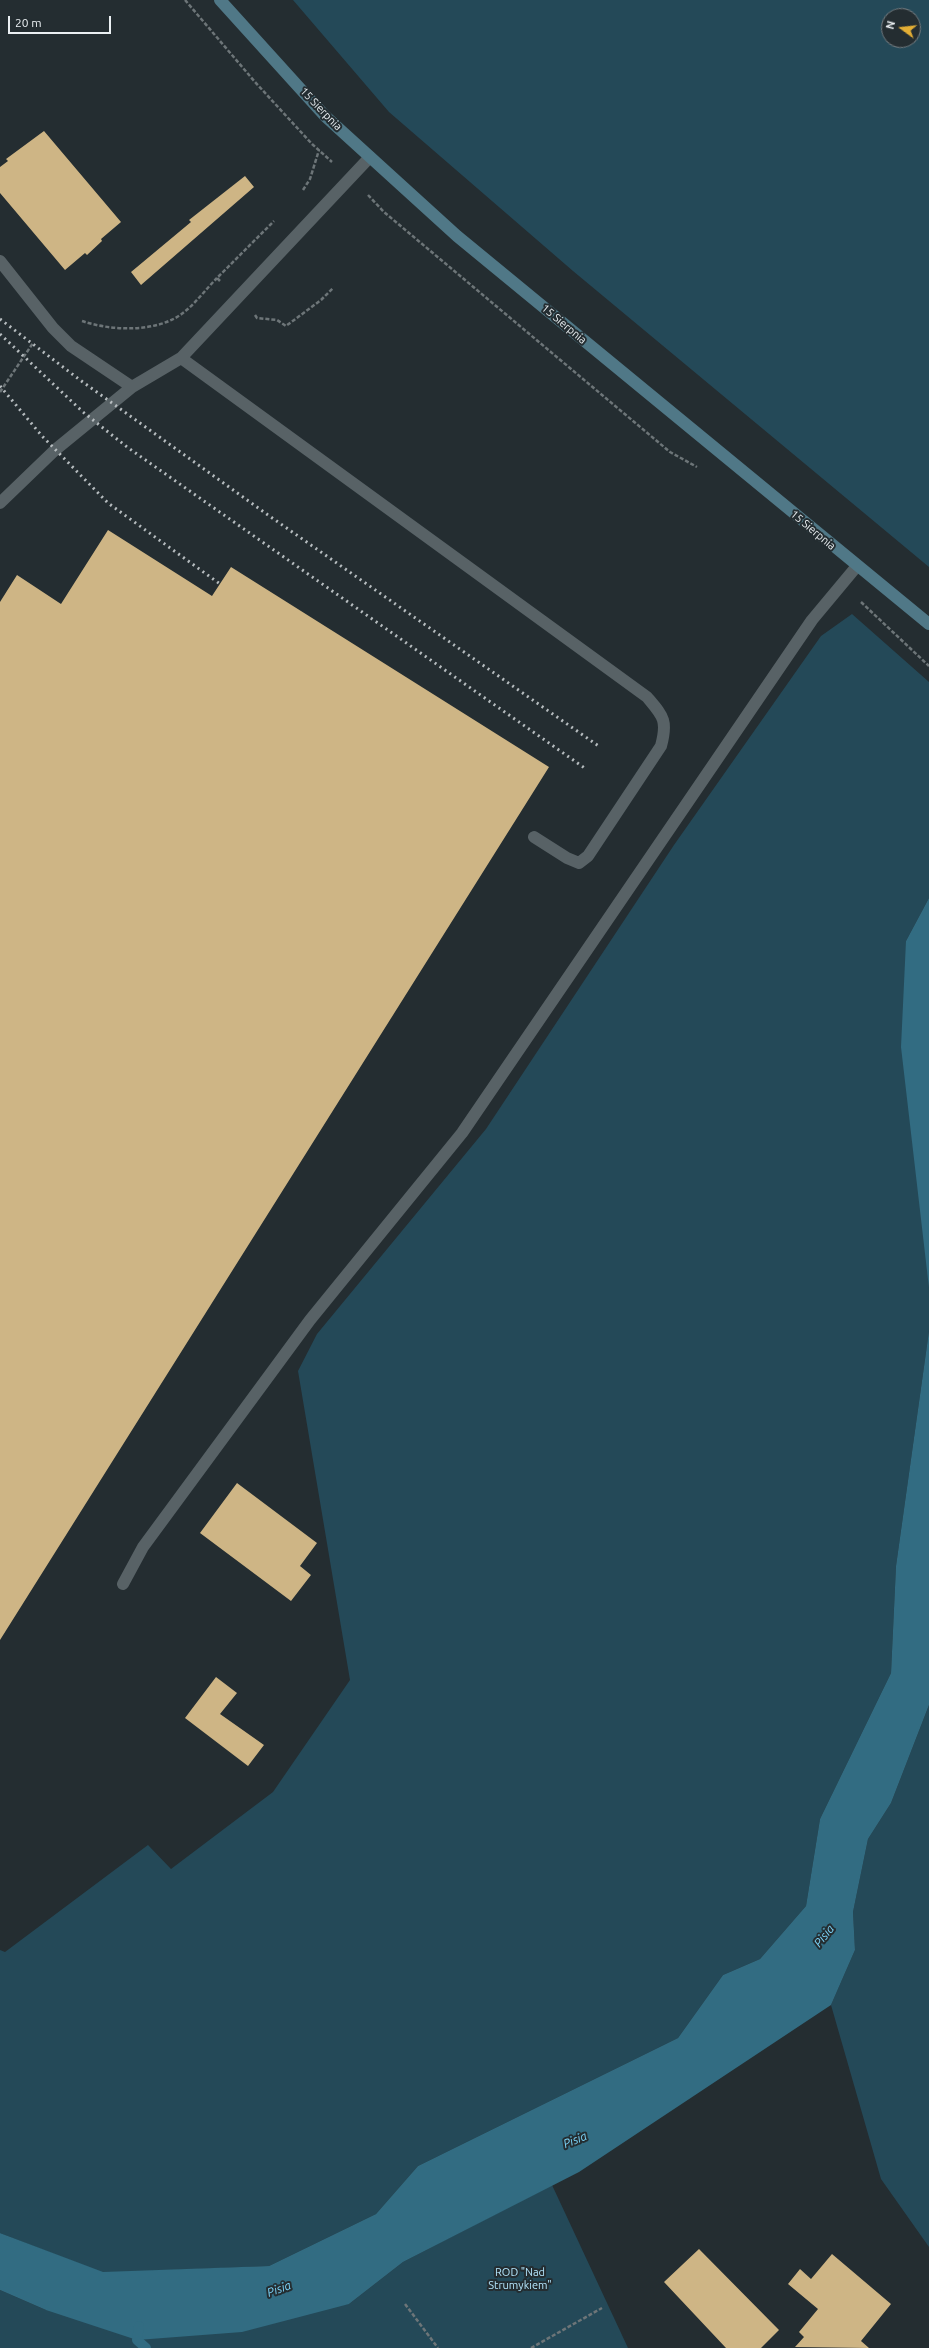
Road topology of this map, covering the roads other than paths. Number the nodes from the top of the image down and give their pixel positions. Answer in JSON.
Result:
{"nodes":[{"id":1,"x":220,"y":0,"type":"edge"},
{"id":2,"x":370,"y":157,"type":"junction"},
{"id":3,"x":0,"y":261,"type":"edge"},
{"id":4,"x":180,"y":358,"type":"junction"},
{"id":5,"x":132,"y":388,"type":"junction"},
{"id":6,"x":0,"y":503,"type":"edge"},
{"id":7,"x":857,"y":566,"type":"junction"},
{"id":8,"x":929,"y":624,"type":"edge"},
{"id":9,"x":534,"y":837,"type":"dead end"},
{"id":10,"x":123,"y":1584,"type":"dead end"}],
"edges":[{"from":1,"to":2,"type":"main road","name":"15 Sierpnia"},
{"from":2,"to":4,"type":"lane"},
{"from":2,"to":7,"type":"main road","name":"15 Sierpnia"},
{"from":3,"to":5,"type":"lane"},
{"from":4,"to":5,"type":"lane"},
{"from":4,"to":9,"type":"lane"},
{"from":5,"to":6,"type":"lane"},
{"from":7,"to":8,"type":"main road","name":"15 Sierpnia"},
{"from":7,"to":10,"type":"lane"}]}
